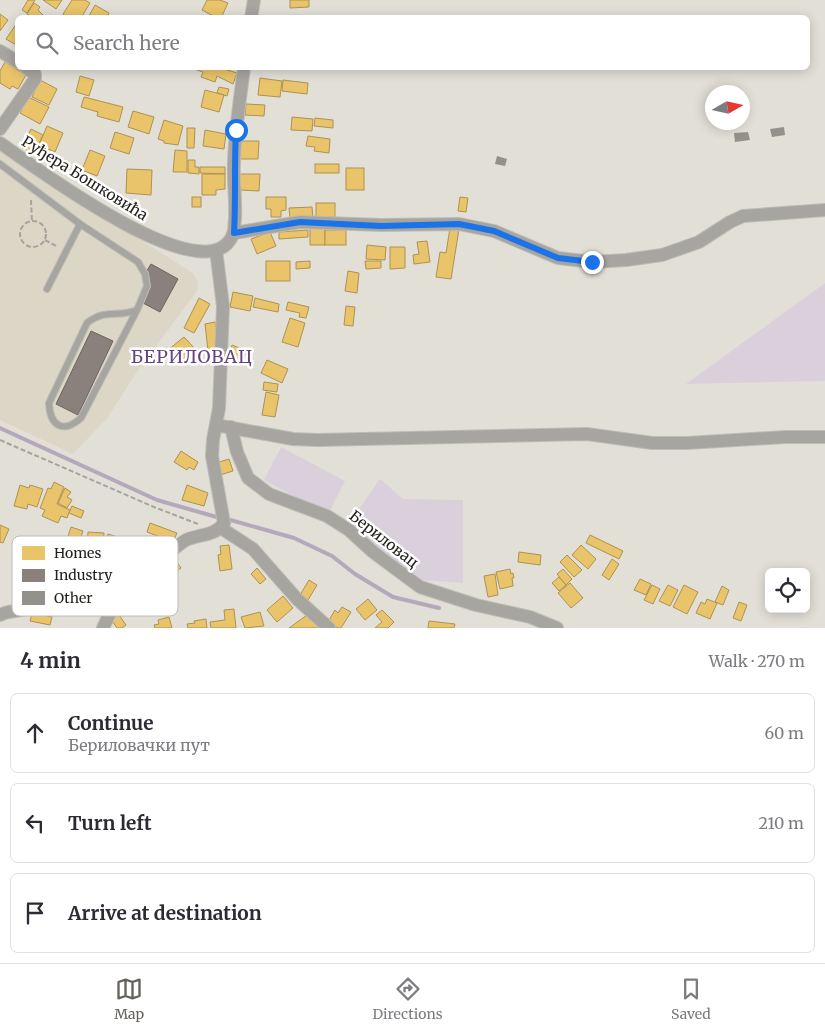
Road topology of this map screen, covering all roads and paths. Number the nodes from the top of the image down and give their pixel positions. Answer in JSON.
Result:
{"nodes":[{"id":1,"x":254,"y":0,"type":"edge"},
{"id":2,"x":252,"y":15,"type":"edge"},
{"id":3,"x":0,"y":51,"type":"edge"},
{"id":4,"x":15,"y":60,"type":"edge"},
{"id":5,"x":29,"y":70,"type":"edge"},
{"id":6,"x":244,"y":70,"type":"edge"},
{"id":7,"x":0,"y":129,"type":"edge"},
{"id":8,"x":0,"y":143,"type":"edge"},
{"id":9,"x":0,"y":164,"type":"edge"},
{"id":10,"x":30,"y":187,"type":"junction"},
{"id":11,"x":825,"y":210,"type":"edge"},
{"id":12,"x":32,"y":222,"type":"junction"},
{"id":13,"x":80,"y":224,"type":"junction"},
{"id":14,"x":234,"y":233,"type":"junction"},
{"id":15,"x":45,"y":240,"type":"junction"},
{"id":16,"x":216,"y":250,"type":"junction"},
{"id":17,"x":66,"y":252,"type":"junction"},
{"id":18,"x":47,"y":289,"type":"dead end"},
{"id":19,"x":137,"y":310,"type":"junction"},
{"id":20,"x":216,"y":425,"type":"junction"},
{"id":21,"x":231,"y":428,"type":"junction"},
{"id":22,"x":825,"y":437,"type":"edge"},
{"id":23,"x":0,"y":440,"type":"edge"},
{"id":24,"x":221,"y":524,"type":"junction"},
{"id":25,"x":178,"y":546,"type":"edge"},
{"id":26,"x":12,"y":611,"type":"edge"},
{"id":27,"x":0,"y":615,"type":"edge"},
{"id":28,"x":108,"y":616,"type":"edge"},
{"id":29,"x":103,"y":628,"type":"edge"},
{"id":30,"x":329,"y":628,"type":"edge"},
{"id":31,"x":557,"y":628,"type":"edge"}],
"edges":[{"from":1,"to":2,"type":"street"},
{"from":3,"to":4,"type":"street"},
{"from":5,"to":7,"type":"street"},
{"from":6,"to":14,"type":"street"},
{"from":8,"to":16,"type":"street","name":"Руђера Бошковића"},
{"from":9,"to":10,"type":"lane"},
{"from":10,"to":12,"type":"path"},
{"from":10,"to":13,"type":"lane"},
{"from":11,"to":14,"type":"street"},
{"from":12,"to":15,"type":"path"},
{"from":12,"to":15,"type":"path"},
{"from":13,"to":17,"type":"lane"},
{"from":13,"to":19,"type":"lane"},
{"from":14,"to":16,"type":"street"},
{"from":15,"to":17,"type":"path"},
{"from":16,"to":20,"type":"street"},
{"from":17,"to":18,"type":"lane"},
{"from":19,"to":19,"type":"lane"},
{"from":20,"to":21,"type":"street"},
{"from":20,"to":24,"type":"street"},
{"from":21,"to":22,"type":"street"},
{"from":21,"to":31,"type":"street","name":"Бериловац"},
{"from":23,"to":24,"type":"path"},
{"from":24,"to":25,"type":"street"},
{"from":24,"to":30,"type":"street"},
{"from":26,"to":27,"type":"street"},
{"from":28,"to":29,"type":"street"}]}
